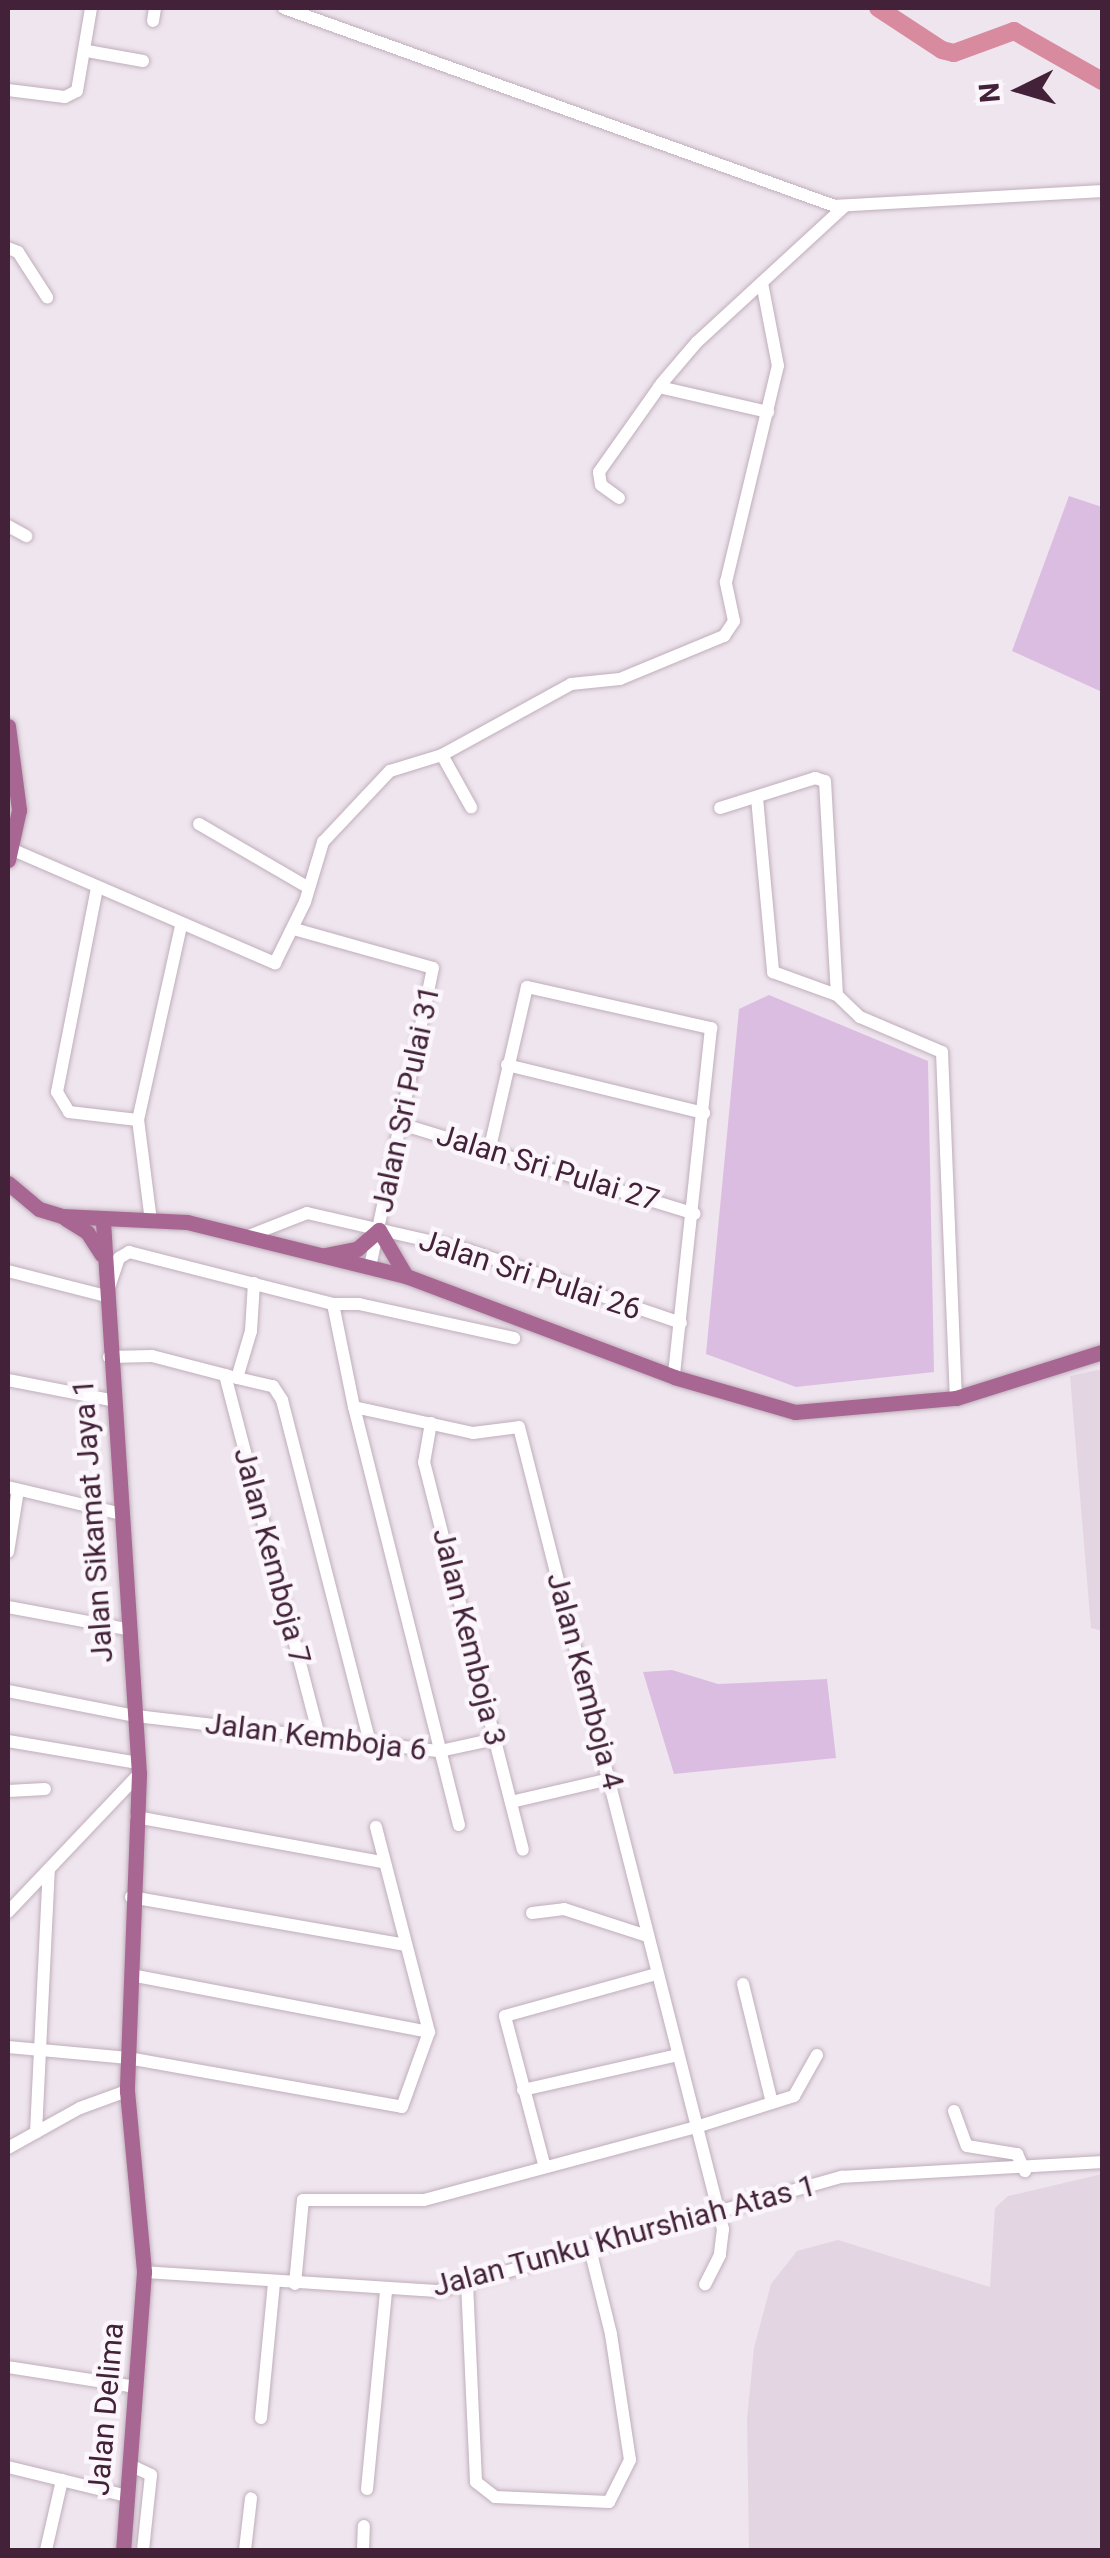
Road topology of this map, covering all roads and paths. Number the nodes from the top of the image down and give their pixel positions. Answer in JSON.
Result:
{"nodes":[{"id":1,"x":91,"y":8,"type":"edge"},
{"id":2,"x":293,"y":9,"type":"edge"},
{"id":3,"x":87,"y":51,"type":"junction"},
{"id":4,"x":143,"y":61,"type":"dead end"},
{"id":5,"x":8,"y":90,"type":"edge"},
{"id":6,"x":1102,"y":191,"type":"edge"},
{"id":7,"x":844,"y":206,"type":"junction"},
{"id":8,"x":8,"y":248,"type":"edge"},
{"id":9,"x":762,"y":283,"type":"junction"},
{"id":10,"x":47,"y":296,"type":"dead end"},
{"id":11,"x":659,"y":387,"type":"junction"},
{"id":12,"x":768,"y":412,"type":"junction"},
{"id":13,"x":619,"y":498,"type":"dead end"},
{"id":14,"x":8,"y":526,"type":"edge"},
{"id":15,"x":26,"y":536,"type":"dead end"},
{"id":16,"x":8,"y":726,"type":"edge"},
{"id":17,"x":8,"y":751,"type":"edge"},
{"id":18,"x":442,"y":754,"type":"junction"},
{"id":19,"x":18,"y":784,"type":"junction"},
{"id":20,"x":757,"y":798,"type":"junction"},
{"id":21,"x":470,"y":806,"type":"dead end"},
{"id":22,"x":720,"y":808,"type":"dead end"},
{"id":23,"x":200,"y":824,"type":"dead end"},
{"id":24,"x":9,"y":854,"type":"edge"},
{"id":25,"x":97,"y":888,"type":"junction"},
{"id":26,"x":309,"y":888,"type":"junction"},
{"id":27,"x":181,"y":926,"type":"junction"},
{"id":28,"x":294,"y":928,"type":"junction"},
{"id":29,"x":837,"y":995,"type":"junction"},
{"id":30,"x":507,"y":1065,"type":"junction"},
{"id":31,"x":704,"y":1113,"type":"junction"},
{"id":32,"x":138,"y":1120,"type":"junction"},
{"id":33,"x":401,"y":1124,"type":"junction"},
{"id":34,"x":490,"y":1146,"type":"junction"},
{"id":35,"x":8,"y":1183,"type":"edge"},
{"id":36,"x":695,"y":1214,"type":"junction"},
{"id":37,"x":62,"y":1216,"type":"junction"},
{"id":38,"x":147,"y":1221,"type":"junction"},
{"id":39,"x":103,"y":1222,"type":"junction"},
{"id":40,"x":379,"y":1230,"type":"junction"},
{"id":41,"x":251,"y":1235,"type":"junction"},
{"id":42,"x":316,"y":1256,"type":"junction"},
{"id":43,"x":105,"y":1268,"type":"junction"},
{"id":44,"x":370,"y":1268,"type":"junction"},
{"id":45,"x":8,"y":1271,"type":"edge"},
{"id":46,"x":406,"y":1276,"type":"junction"},
{"id":47,"x":254,"y":1283,"type":"junction"},
{"id":48,"x":106,"y":1296,"type":"junction"},
{"id":49,"x":333,"y":1304,"type":"junction"},
{"id":50,"x":487,"y":1304,"type":"junction"},
{"id":51,"x":681,"y":1324,"type":"junction"},
{"id":52,"x":471,"y":1329,"type":"junction"},
{"id":53,"x":514,"y":1338,"type":"dead end"},
{"id":54,"x":1102,"y":1352,"type":"edge"},
{"id":55,"x":110,"y":1357,"type":"junction"},
{"id":56,"x":231,"y":1376,"type":"junction"},
{"id":57,"x":674,"y":1378,"type":"junction"},
{"id":58,"x":8,"y":1380,"type":"edge"},
{"id":59,"x":956,"y":1398,"type":"junction"},
{"id":60,"x":112,"y":1400,"type":"junction"},
{"id":61,"x":354,"y":1407,"type":"junction"},
{"id":62,"x":431,"y":1424,"type":"junction"},
{"id":63,"x":12,"y":1488,"type":"edge"},
{"id":64,"x":117,"y":1513,"type":"junction"},
{"id":65,"x":8,"y":1552,"type":"edge"},
{"id":66,"x":8,"y":1607,"type":"edge"},
{"id":67,"x":128,"y":1629,"type":"junction"},
{"id":68,"x":8,"y":1691,"type":"edge"},
{"id":69,"x":136,"y":1716,"type":"junction"},
{"id":70,"x":319,"y":1737,"type":"junction"},
{"id":71,"x":495,"y":1739,"type":"junction"},
{"id":72,"x":8,"y":1742,"type":"edge"},
{"id":73,"x":370,"y":1743,"type":"junction"},
{"id":74,"x":440,"y":1751,"type":"junction"},
{"id":75,"x":138,"y":1769,"type":"junction"},
{"id":76,"x":610,"y":1779,"type":"junction"},
{"id":77,"x":45,"y":1789,"type":"dead end"},
{"id":78,"x":8,"y":1791,"type":"edge"},
{"id":79,"x":511,"y":1802,"type":"junction"},
{"id":80,"x":136,"y":1816,"type":"junction"},
{"id":81,"x":459,"y":1824,"type":"dead end"},
{"id":82,"x":376,"y":1827,"type":"dead end"},
{"id":83,"x":523,"y":1850,"type":"dead end"},
{"id":84,"x":382,"y":1862,"type":"junction"},
{"id":85,"x":49,"y":1869,"type":"junction"},
{"id":86,"x":131,"y":1897,"type":"junction"},
{"id":87,"x":8,"y":1912,"type":"edge"},
{"id":88,"x":532,"y":1913,"type":"dead end"},
{"id":89,"x":647,"y":1936,"type":"junction"},
{"id":90,"x":406,"y":1946,"type":"junction"},
{"id":91,"x":656,"y":1974,"type":"junction"},
{"id":92,"x":131,"y":1975,"type":"junction"},
{"id":93,"x":743,"y":1984,"type":"dead end"},
{"id":94,"x":429,"y":2032,"type":"junction"},
{"id":95,"x":8,"y":2047,"type":"edge"},
{"id":96,"x":38,"y":2050,"type":"junction"},
{"id":97,"x":817,"y":2055,"type":"dead end"},
{"id":98,"x":674,"y":2056,"type":"junction"},
{"id":99,"x":128,"y":2058,"type":"junction"},
{"id":100,"x":523,"y":2090,"type":"junction"},
{"id":101,"x":127,"y":2091,"type":"junction"},
{"id":102,"x":772,"y":2103,"type":"junction"},
{"id":103,"x":954,"y":2112,"type":"dead end"},
{"id":104,"x":693,"y":2128,"type":"junction"},
{"id":105,"x":36,"y":2132,"type":"junction"},
{"id":106,"x":8,"y":2148,"type":"edge"},
{"id":107,"x":1102,"y":2162,"type":"edge"},
{"id":108,"x":544,"y":2164,"type":"junction"},
{"id":109,"x":1025,"y":2171,"type":"junction"},
{"id":110,"x":714,"y":2208,"type":"junction"},
{"id":111,"x":589,"y":2245,"type":"junction"},
{"id":112,"x":144,"y":2272,"type":"junction"},
{"id":113,"x":274,"y":2282,"type":"junction"},
{"id":114,"x":467,"y":2283,"type":"junction"},
{"id":115,"x":295,"y":2284,"type":"junction"},
{"id":116,"x":705,"y":2284,"type":"dead end"},
{"id":117,"x":386,"y":2291,"type":"junction"},
{"id":118,"x":8,"y":2367,"type":"edge"},
{"id":119,"x":136,"y":2387,"type":"junction"},
{"id":120,"x":262,"y":2418,"type":"dead end"},
{"id":121,"x":132,"y":2466,"type":"junction"},
{"id":122,"x":8,"y":2467,"type":"edge"},
{"id":123,"x":62,"y":2480,"type":"junction"},
{"id":124,"x":367,"y":2489,"type":"dead end"},
{"id":125,"x":126,"y":2496,"type":"junction"},
{"id":126,"x":251,"y":2498,"type":"dead end"},
{"id":127,"x":364,"y":2526,"type":"dead end"},
{"id":128,"x":46,"y":2550,"type":"edge"},
{"id":129,"x":123,"y":2550,"type":"edge"},
{"id":130,"x":143,"y":2550,"type":"edge"},
{"id":131,"x":244,"y":2550,"type":"edge"},
{"id":132,"x":363,"y":2550,"type":"edge"}],
"edges":[{"from":1,"to":3,"type":"street"},
{"from":2,"to":7,"type":"street"},
{"from":3,"to":4,"type":"street"},
{"from":3,"to":5,"type":"street"},
{"from":6,"to":7,"type":"street"},
{"from":7,"to":9,"type":"street"},
{"from":8,"to":10,"type":"street"},
{"from":9,"to":11,"type":"street"},
{"from":9,"to":12,"type":"street"},
{"from":11,"to":12,"type":"street"},
{"from":11,"to":13,"type":"street"},
{"from":12,"to":18,"type":"street"},
{"from":14,"to":15,"type":"street"},
{"from":16,"to":19,"type":"main road"},
{"from":17,"to":19,"type":"main road"},
{"from":18,"to":21,"type":"street"},
{"from":18,"to":26,"type":"street"},
{"from":19,"to":24,"type":"main road"},
{"from":20,"to":22,"type":"street"},
{"from":20,"to":29,"type":"street"},
{"from":20,"to":29,"type":"street"},
{"from":23,"to":26,"type":"street"},
{"from":24,"to":25,"type":"street"},
{"from":25,"to":27,"type":"street"},
{"from":25,"to":32,"type":"street"},
{"from":26,"to":28,"type":"street"},
{"from":27,"to":28,"type":"street"},
{"from":27,"to":32,"type":"street"},
{"from":28,"to":33,"type":"street","name":"Jalan Sri Pulai 31"},
{"from":29,"to":59,"type":"street"},
{"from":30,"to":31,"type":"street"},
{"from":30,"to":31,"type":"street"},
{"from":30,"to":34,"type":"street"},
{"from":31,"to":36,"type":"street"},
{"from":32,"to":38,"type":"street"},
{"from":33,"to":34,"type":"street","name":"Jalan Sri Pulai 27"},
{"from":33,"to":40,"type":"street","name":"Jalan Sri Pulai 31"},
{"from":34,"to":36,"type":"street","name":"Jalan Sri Pulai 27"},
{"from":35,"to":37,"type":"main road"},
{"from":36,"to":51,"type":"street"},
{"from":37,"to":39,"type":"main road"},
{"from":37,"to":43,"type":"main road"},
{"from":38,"to":39,"type":"main road"},
{"from":38,"to":41,"type":"main road"},
{"from":38,"to":43,"type":"main road"},
{"from":39,"to":43,"type":"main road","name":"Jalan Sikamat Jaya 1"},
{"from":40,"to":41,"type":"street","name":"Jalan Sri Pulai 26"},
{"from":40,"to":42,"type":"main road"},
{"from":40,"to":44,"type":"street","name":"Jalan Sri Pulai 31"},
{"from":40,"to":46,"type":"main road"},
{"from":40,"to":51,"type":"street","name":"Jalan Sri Pulai 26"},
{"from":41,"to":42,"type":"main road"},
{"from":42,"to":44,"type":"main road"},
{"from":43,"to":48,"type":"main road","name":"Jalan Sikamat Jaya 1"},
{"from":44,"to":46,"type":"main road"},
{"from":45,"to":48,"type":"street"},
{"from":46,"to":50,"type":"main road"},
{"from":47,"to":48,"type":"street"},
{"from":47,"to":49,"type":"street"},
{"from":47,"to":56,"type":"street"},
{"from":48,"to":55,"type":"main road","name":"Jalan Sikamat Jaya 1"},
{"from":49,"to":52,"type":"street"},
{"from":49,"to":61,"type":"street"},
{"from":50,"to":52,"type":"street"},
{"from":50,"to":57,"type":"main road"},
{"from":51,"to":57,"type":"street"},
{"from":52,"to":53,"type":"street"},
{"from":54,"to":59,"type":"main road"},
{"from":55,"to":56,"type":"street"},
{"from":55,"to":60,"type":"main road","name":"Jalan Sikamat Jaya 1"},
{"from":56,"to":70,"type":"street","name":"Jalan Kemboja 7"},
{"from":56,"to":73,"type":"street"},
{"from":57,"to":59,"type":"main road"},
{"from":58,"to":60,"type":"street"},
{"from":60,"to":64,"type":"main road","name":"Jalan Sikamat Jaya 1"},
{"from":61,"to":62,"type":"street"},
{"from":61,"to":74,"type":"street"},
{"from":62,"to":71,"type":"street","name":"Jalan Kemboja 3"},
{"from":62,"to":76,"type":"street","name":"Jalan Kemboja 4"},
{"from":63,"to":64,"type":"street"},
{"from":63,"to":65,"type":"street"},
{"from":64,"to":67,"type":"main road","name":"Jalan Sikamat Jaya 1"},
{"from":66,"to":67,"type":"street"},
{"from":67,"to":69,"type":"main road","name":"Jalan Sikamat Jaya 1"},
{"from":68,"to":69,"type":"street","name":"Jalan Kemboja 6"},
{"from":69,"to":70,"type":"street","name":"Jalan Kemboja 6"},
{"from":69,"to":75,"type":"main road","name":"Jalan Sikamat Jaya 1"},
{"from":70,"to":73,"type":"street","name":"Jalan Kemboja 6"},
{"from":71,"to":74,"type":"street","name":"Jalan Kemboja 6"},
{"from":71,"to":79,"type":"street","name":"Jalan Kemboja 3"},
{"from":72,"to":75,"type":"street"},
{"from":73,"to":74,"type":"street","name":"Jalan Kemboja 6"},
{"from":74,"to":81,"type":"street"},
{"from":75,"to":80,"type":"main road","name":"Jalan Sikamat Jaya 1"},
{"from":75,"to":85,"type":"street"},
{"from":76,"to":79,"type":"street"},
{"from":76,"to":89,"type":"street","name":"Jalan Kemboja 4"},
{"from":77,"to":78,"type":"street"},
{"from":79,"to":83,"type":"street","name":"Jalan Kemboja 3"},
{"from":80,"to":84,"type":"street"},
{"from":80,"to":86,"type":"main road","name":"Jalan Sikamat Jaya 1"},
{"from":82,"to":84,"type":"street"},
{"from":84,"to":90,"type":"street"},
{"from":85,"to":87,"type":"street"},
{"from":85,"to":96,"type":"street"},
{"from":86,"to":90,"type":"street"},
{"from":86,"to":92,"type":"main road","name":"Jalan Sikamat Jaya 1"},
{"from":88,"to":89,"type":"street"},
{"from":89,"to":91,"type":"street","name":"Jalan Kemboja 4"},
{"from":90,"to":94,"type":"street"},
{"from":91,"to":98,"type":"street","name":"Jalan Kemboja 4"},
{"from":91,"to":100,"type":"street"},
{"from":92,"to":94,"type":"street"},
{"from":92,"to":99,"type":"main road","name":"Jalan Sikamat Jaya 1"},
{"from":93,"to":102,"type":"street"},
{"from":94,"to":99,"type":"street"},
{"from":95,"to":96,"type":"street"},
{"from":96,"to":99,"type":"street"},
{"from":96,"to":105,"type":"street"},
{"from":97,"to":102,"type":"street"},
{"from":98,"to":100,"type":"street"},
{"from":98,"to":104,"type":"street","name":"Jalan Kemboja 4"},
{"from":99,"to":101,"type":"main road","name":"Jalan Delima"},
{"from":100,"to":108,"type":"street"},
{"from":101,"to":105,"type":"street"},
{"from":101,"to":112,"type":"main road","name":"Jalan Delima"},
{"from":102,"to":104,"type":"street"},
{"from":103,"to":109,"type":"street"},
{"from":104,"to":108,"type":"street"},
{"from":104,"to":110,"type":"street","name":"Jalan Kemboja 4"},
{"from":105,"to":106,"type":"street"},
{"from":107,"to":109,"type":"street","name":"Jalan Tunku Khurshiah Atas 1"},
{"from":108,"to":115,"type":"street"},
{"from":109,"to":110,"type":"street","name":"Jalan Tunku Khurshiah Atas 1"},
{"from":110,"to":111,"type":"street","name":"Jalan Tunku Khurshiah Atas 1"},
{"from":110,"to":116,"type":"street","name":"Jalan Kemboja 4"},
{"from":111,"to":114,"type":"street","name":"Jalan Tunku Khurshiah Atas 1"},
{"from":111,"to":114,"type":"street"},
{"from":112,"to":113,"type":"street","name":"Jalan Tunku Khurshiah Atas 1"},
{"from":112,"to":119,"type":"main road","name":"Jalan Delima"},
{"from":113,"to":115,"type":"street","name":"Jalan Tunku Khurshiah Atas 1"},
{"from":113,"to":120,"type":"street"},
{"from":114,"to":117,"type":"street","name":"Jalan Tunku Khurshiah Atas 1"},
{"from":115,"to":117,"type":"street","name":"Jalan Tunku Khurshiah Atas 1"},
{"from":117,"to":124,"type":"street"},
{"from":118,"to":119,"type":"street"},
{"from":119,"to":121,"type":"main road","name":"Jalan Delima"},
{"from":121,"to":125,"type":"main road","name":"Jalan Delima"},
{"from":121,"to":130,"type":"street"},
{"from":122,"to":123,"type":"street"},
{"from":123,"to":125,"type":"street"},
{"from":123,"to":128,"type":"street"},
{"from":125,"to":129,"type":"main road","name":"Jalan Delima"},
{"from":126,"to":131,"type":"street"},
{"from":127,"to":132,"type":"street"}]}
